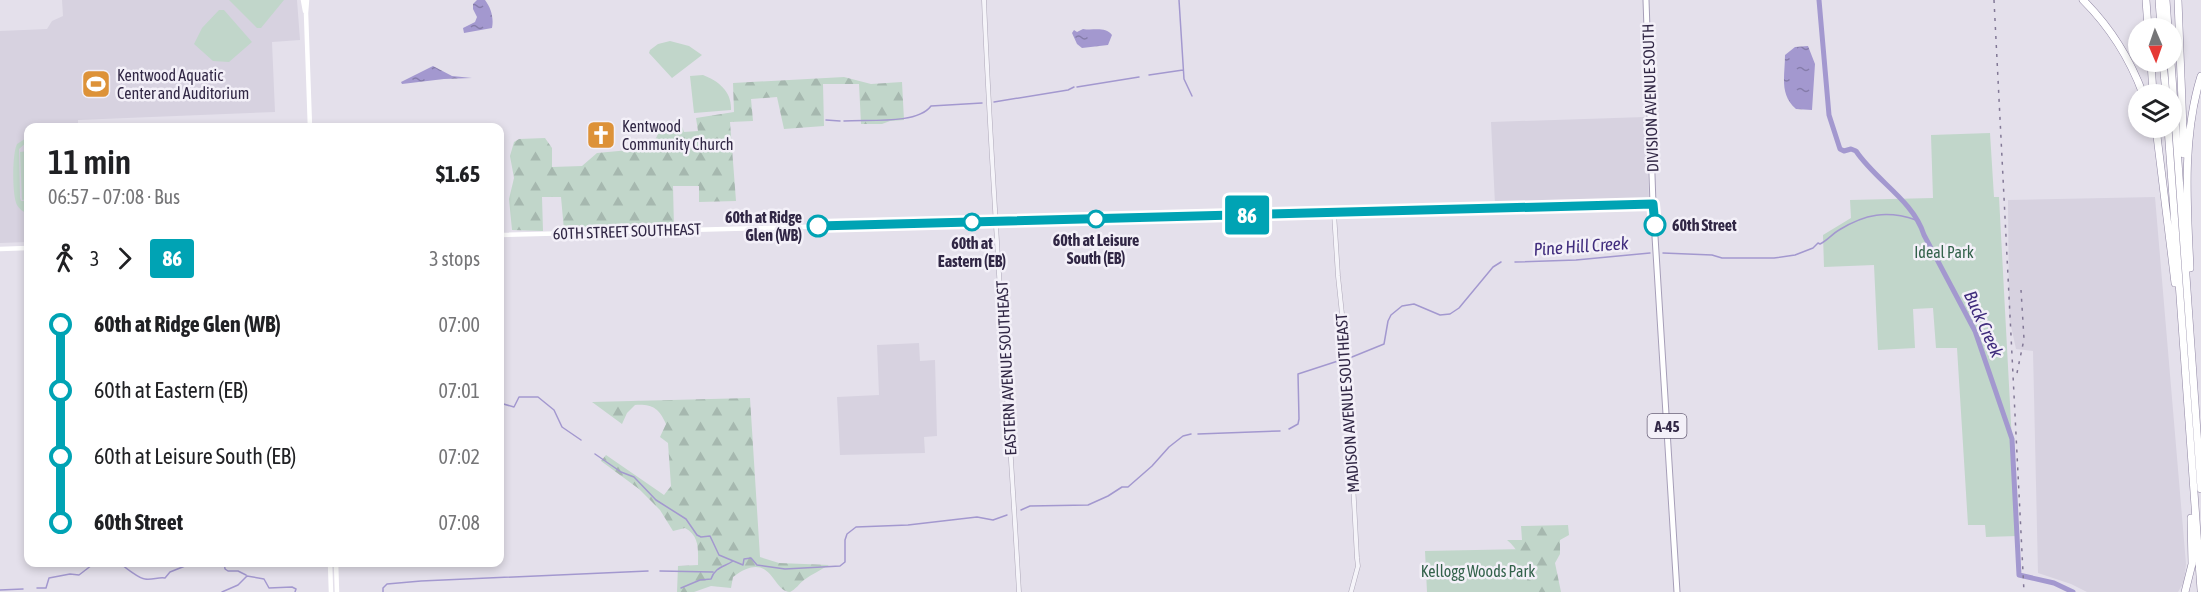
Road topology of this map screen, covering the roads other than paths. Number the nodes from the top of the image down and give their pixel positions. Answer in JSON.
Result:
{"nodes":[{"id":1,"x":305,"y":0,"type":"edge"},
{"id":2,"x":984,"y":0,"type":"edge"},
{"id":3,"x":1646,"y":0,"type":"edge"},
{"id":4,"x":2083,"y":0,"type":"edge"},
{"id":5,"x":2146,"y":0,"type":"edge"},
{"id":6,"x":2159,"y":0,"type":"edge"},
{"id":7,"x":2166,"y":0,"type":"edge"},
{"id":8,"x":2178,"y":0,"type":"edge"},
{"id":9,"x":2147,"y":18,"type":"edge"},
{"id":10,"x":2160,"y":18,"type":"edge"},
{"id":11,"x":2167,"y":18,"type":"edge"},
{"id":12,"x":2171,"y":72,"type":"edge"},
{"id":13,"x":2201,"y":76,"type":"edge"},
{"id":14,"x":2139,"y":84,"type":"edge"},
{"id":15,"x":310,"y":123,"type":"edge"},
{"id":16,"x":2156,"y":138,"type":"edge"},
{"id":17,"x":2169,"y":138,"type":"edge"},
{"id":18,"x":1653,"y":204,"type":"junction"},
{"id":19,"x":1334,"y":213,"type":"junction"},
{"id":20,"x":995,"y":222,"type":"junction"},
{"id":21,"x":2188,"y":229,"type":"junction"},
{"id":22,"x":504,"y":235,"type":"edge"},
{"id":23,"x":24,"y":248,"type":"edge"},
{"id":24,"x":0,"y":249,"type":"edge"},
{"id":25,"x":2186,"y":374,"type":"junction"},
{"id":26,"x":2195,"y":411,"type":"junction"},
{"id":27,"x":2191,"y":447,"type":"junction"},
{"id":28,"x":2201,"y":489,"type":"edge"},
{"id":29,"x":330,"y":567,"type":"edge"},
{"id":30,"x":336,"y":567,"type":"edge"},
{"id":31,"x":2201,"y":590,"type":"edge"},
{"id":32,"x":331,"y":592,"type":"edge"},
{"id":33,"x":337,"y":592,"type":"edge"},
{"id":34,"x":1019,"y":592,"type":"edge"},
{"id":35,"x":1352,"y":592,"type":"edge"},
{"id":36,"x":1677,"y":592,"type":"edge"},
{"id":37,"x":2185,"y":592,"type":"edge"}],
"edges":[{"from":1,"to":15,"type":"main road"},
{"from":2,"to":20,"type":"street","name":"EASTERN AVENUE SOUTHEAST"},
{"from":3,"to":18,"type":"main road","name":"DIVISION AVENUE SOUTH","number":"A-45"},
{"from":4,"to":14,"type":"highway"},
{"from":5,"to":9,"type":"highway"},
{"from":6,"to":10,"type":"highway"},
{"from":7,"to":11,"type":"highway"},
{"from":8,"to":21,"type":"highway"},
{"from":12,"to":26,"type":"highway"},
{"from":13,"to":21,"type":"highway"},
{"from":16,"to":25,"type":"highway"},
{"from":17,"to":25,"type":"highway"},
{"from":18,"to":19,"type":"main road","name":"60TH STREET SOUTHEAST"},
{"from":18,"to":36,"type":"main road","name":"DIVISION AVENUE SOUTH","number":"A-45"},
{"from":19,"to":20,"type":"main road","name":"60TH STREET SOUTHEAST"},
{"from":19,"to":35,"type":"street","name":"MADISON AVENUE SOUTHEAST"},
{"from":20,"to":22,"type":"main road","name":"60TH STREET SOUTHEAST"},
{"from":20,"to":34,"type":"street","name":"EASTERN AVENUE SOUTHEAST"},
{"from":21,"to":26,"type":"highway"},
{"from":23,"to":24,"type":"main road"},
{"from":25,"to":27,"type":"highway"},
{"from":26,"to":28,"type":"highway"},
{"from":27,"to":31,"type":"highway"},
{"from":27,"to":37,"type":"highway"},
{"from":29,"to":32,"type":"main road"},
{"from":30,"to":33,"type":"main road"}]}
